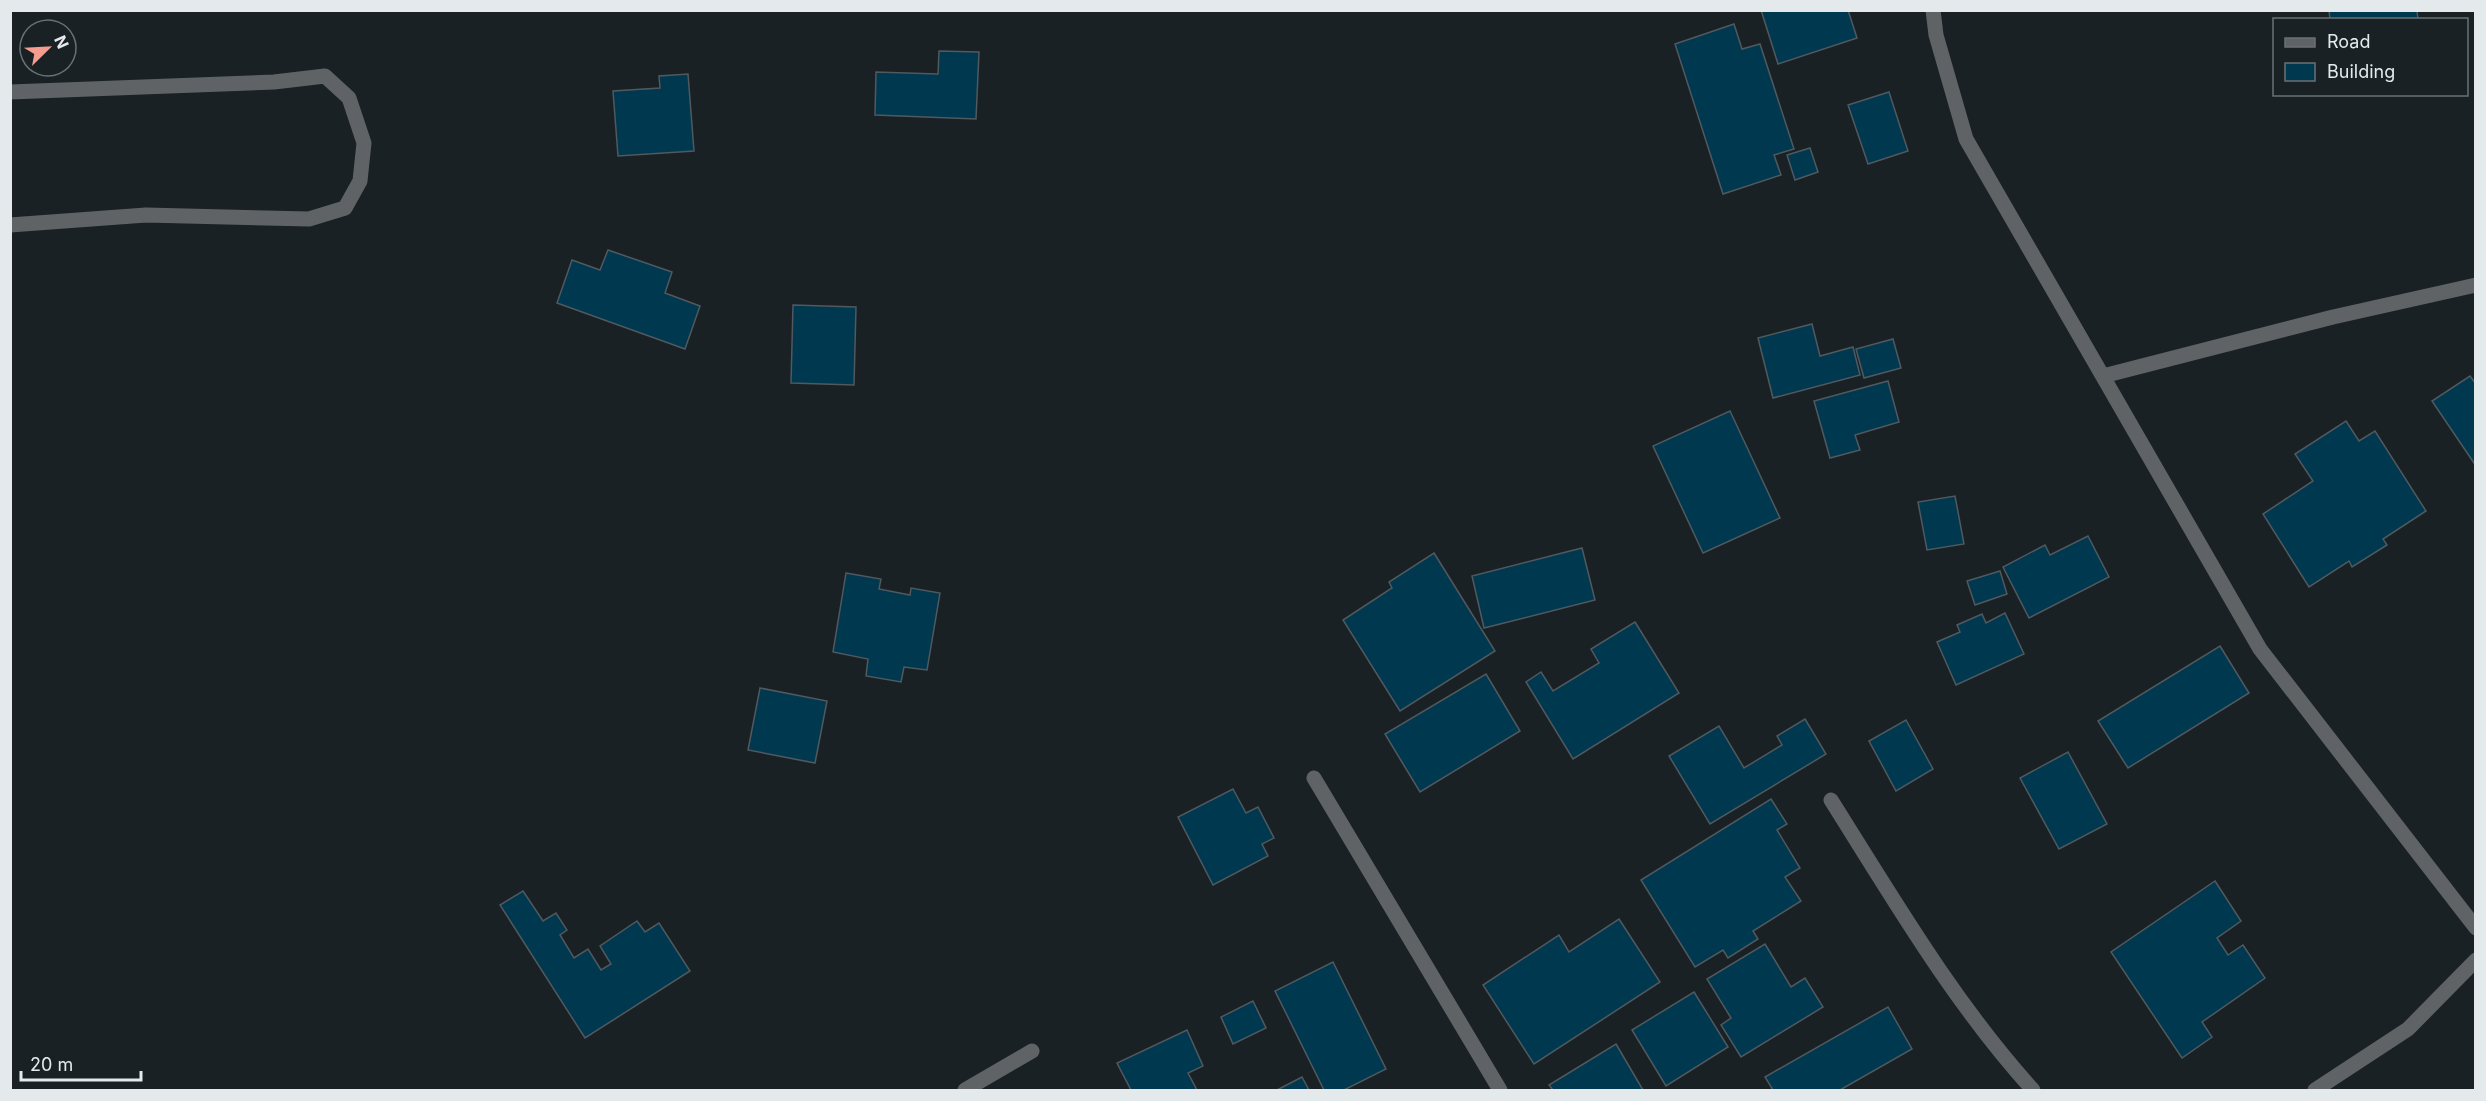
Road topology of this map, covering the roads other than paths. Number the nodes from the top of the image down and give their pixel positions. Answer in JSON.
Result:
{"nodes":[{"id":1,"x":1933,"y":10,"type":"edge"},
{"id":2,"x":10,"y":92,"type":"edge"},
{"id":3,"x":10,"y":225,"type":"edge"},
{"id":4,"x":2475,"y":285,"type":"edge"},
{"id":5,"x":2103,"y":376,"type":"junction"},
{"id":6,"x":1314,"y":778,"type":"dead end"},
{"id":7,"x":1831,"y":800,"type":"dead end"},
{"id":8,"x":2475,"y":928,"type":"edge"},
{"id":9,"x":2475,"y":960,"type":"edge"},
{"id":10,"x":1032,"y":1051,"type":"dead end"},
{"id":11,"x":965,"y":1090,"type":"edge"},
{"id":12,"x":1500,"y":1090,"type":"edge"},
{"id":13,"x":2033,"y":1090,"type":"edge"},
{"id":14,"x":2316,"y":1090,"type":"edge"}],
"edges":[{"from":1,"to":5,"type":"street"},
{"from":2,"to":3,"type":"street"},
{"from":4,"to":5,"type":"street"},
{"from":5,"to":8,"type":"street"},
{"from":6,"to":12,"type":"street"},
{"from":7,"to":13,"type":"street"},
{"from":9,"to":14,"type":"street"},
{"from":10,"to":11,"type":"street"}]}
